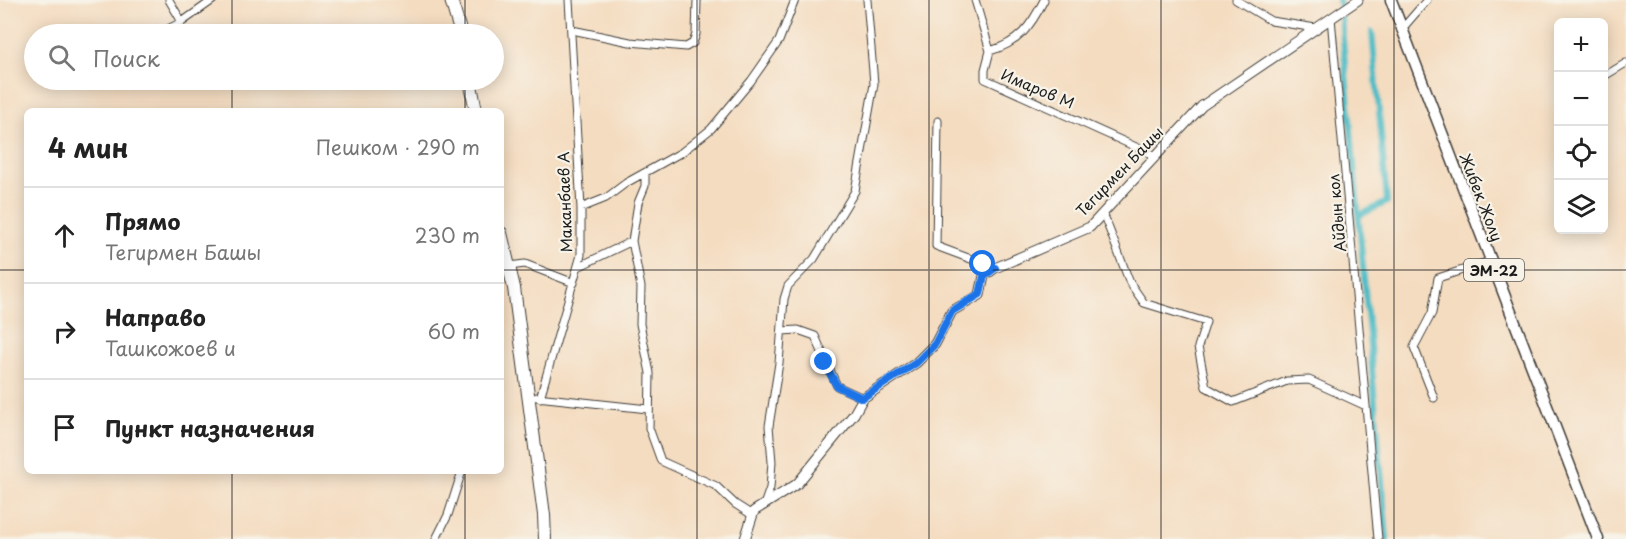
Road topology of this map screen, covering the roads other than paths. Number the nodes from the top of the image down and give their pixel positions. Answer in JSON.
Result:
{"nodes":[{"id":1,"x":169,"y":0,"type":"edge"},
{"id":2,"x":213,"y":0,"type":"edge"},
{"id":3,"x":451,"y":0,"type":"edge"},
{"id":4,"x":569,"y":0,"type":"edge"},
{"id":5,"x":697,"y":0,"type":"edge"},
{"id":6,"x":795,"y":0,"type":"edge"},
{"id":7,"x":867,"y":0,"type":"edge"},
{"id":8,"x":975,"y":0,"type":"edge"},
{"id":9,"x":1044,"y":0,"type":"edge"},
{"id":10,"x":1236,"y":0,"type":"edge"},
{"id":11,"x":1358,"y":0,"type":"edge"},
{"id":12,"x":1402,"y":0,"type":"edge"},
{"id":13,"x":1427,"y":0,"type":"edge"},
{"id":14,"x":1392,"y":5,"type":"edge"},
{"id":15,"x":1331,"y":18,"type":"junction"},
{"id":16,"x":182,"y":22,"type":"junction"},
{"id":17,"x":178,"y":24,"type":"edge"},
{"id":18,"x":458,"y":24,"type":"edge"},
{"id":19,"x":1316,"y":28,"type":"junction"},
{"id":20,"x":572,"y":30,"type":"junction"},
{"id":21,"x":1401,"y":30,"type":"junction"},
{"id":22,"x":990,"y":51,"type":"junction"},
{"id":23,"x":1626,"y":63,"type":"edge"},
{"id":24,"x":1608,"y":74,"type":"edge"},
{"id":25,"x":472,"y":90,"type":"edge"},
{"id":26,"x":475,"y":108,"type":"edge"},
{"id":27,"x":938,"y":121,"type":"dead end"},
{"id":28,"x":1156,"y":156,"type":"junction"},
{"id":29,"x":645,"y":173,"type":"junction"},
{"id":30,"x":581,"y":208,"type":"junction"},
{"id":31,"x":1103,"y":213,"type":"junction"},
{"id":32,"x":632,"y":241,"type":"junction"},
{"id":33,"x":504,"y":246,"type":"edge"},
{"id":34,"x":1490,"y":261,"type":"junction"},
{"id":35,"x":509,"y":266,"type":"junction"},
{"id":36,"x":578,"y":267,"type":"junction"},
{"id":37,"x":995,"y":268,"type":"junction"},
{"id":38,"x":574,"y":283,"type":"junction"},
{"id":39,"x":782,"y":331,"type":"junction"},
{"id":40,"x":534,"y":397,"type":"junction"},
{"id":41,"x":862,"y":398,"type":"junction"},
{"id":42,"x":1434,"y":398,"type":"dead end"},
{"id":43,"x":1366,"y":406,"type":"junction"},
{"id":44,"x":648,"y":409,"type":"junction"},
{"id":45,"x":461,"y":474,"type":"edge"},
{"id":46,"x":758,"y":509,"type":"junction"},
{"id":47,"x":436,"y":539,"type":"edge"},
{"id":48,"x":545,"y":539,"type":"edge"},
{"id":49,"x":745,"y":539,"type":"edge"},
{"id":50,"x":1378,"y":539,"type":"edge"},
{"id":51,"x":1598,"y":539,"type":"edge"}],
"edges":[{"from":1,"to":16,"type":"street"},
{"from":2,"to":16,"type":"street"},
{"from":3,"to":18,"type":"highway"},
{"from":4,"to":20,"type":"street","name":"Маканбаев А"},
{"from":5,"to":20,"type":"street"},
{"from":6,"to":29,"type":"street"},
{"from":7,"to":39,"type":"street"},
{"from":8,"to":22,"type":"street","name":"Имаров М"},
{"from":9,"to":22,"type":"street"},
{"from":10,"to":19,"type":"street"},
{"from":11,"to":15,"type":"street","name":"Тегирмен Башы"},
{"from":12,"to":14,"type":"street"},
{"from":13,"to":21,"type":"street"},
{"from":14,"to":21,"type":"main road","name":"Жибек Жолу","number":"ЭМ-22"},
{"from":15,"to":19,"type":"street","name":"Тегирмен Башы"},
{"from":15,"to":43,"type":"street","name":"Айдын кол"},
{"from":16,"to":17,"type":"street"},
{"from":19,"to":28,"type":"street","name":"Тегирмен Башы"},
{"from":20,"to":30,"type":"street","name":"Маканбаев А"},
{"from":21,"to":34,"type":"main road","name":"Жибек Жолу","number":"ЭМ-22"},
{"from":22,"to":28,"type":"street","name":"Имаров М"},
{"from":23,"to":24,"type":"street"},
{"from":25,"to":26,"type":"highway"},
{"from":27,"to":37,"type":"street"},
{"from":28,"to":31,"type":"street","name":"Тегирмен Башы"},
{"from":29,"to":30,"type":"street"},
{"from":29,"to":32,"type":"street"},
{"from":30,"to":36,"type":"street","name":"Маканбаев А"},
{"from":31,"to":37,"type":"street","name":"Тегирмен Башы"},
{"from":31,"to":43,"type":"street"},
{"from":32,"to":36,"type":"street"},
{"from":32,"to":44,"type":"street"},
{"from":33,"to":35,"type":"highway"},
{"from":34,"to":42,"type":"street"},
{"from":34,"to":51,"type":"main road","name":"Жибек Жолу","number":"ЭМ-22"},
{"from":35,"to":38,"type":"street"},
{"from":35,"to":40,"type":"highway"},
{"from":36,"to":38,"type":"street","name":"Маканбаев А"},
{"from":37,"to":41,"type":"street"},
{"from":38,"to":40,"type":"street","name":"Маканбаев А"},
{"from":39,"to":41,"type":"street"},
{"from":39,"to":46,"type":"street"},
{"from":40,"to":44,"type":"street"},
{"from":40,"to":48,"type":"highway"},
{"from":41,"to":46,"type":"street"},
{"from":43,"to":50,"type":"street","name":"Айдын кол"},
{"from":44,"to":46,"type":"street"},
{"from":45,"to":47,"type":"street"},
{"from":46,"to":49,"type":"street"}]}
